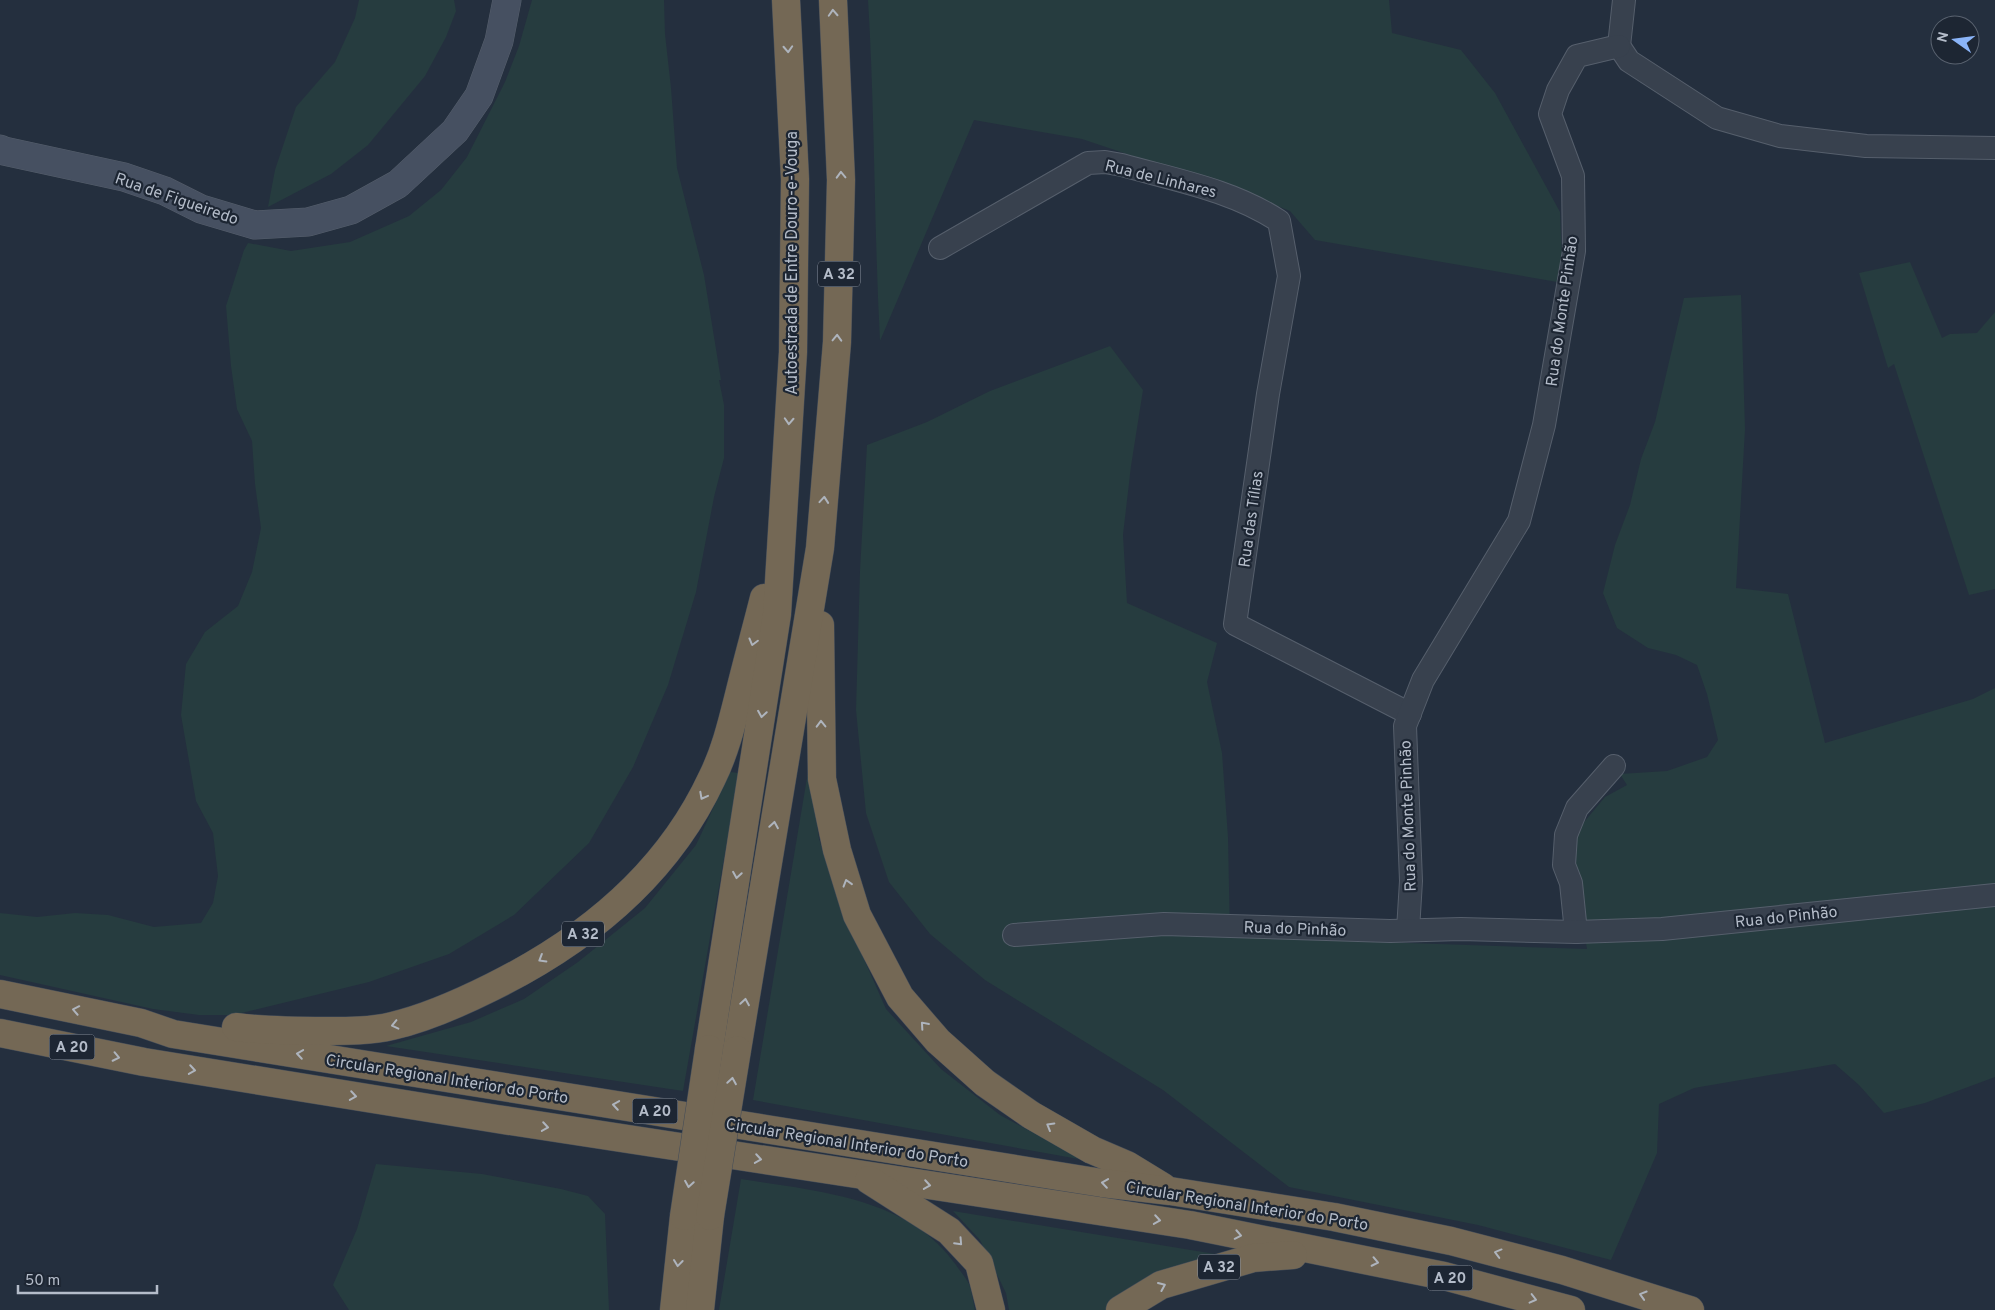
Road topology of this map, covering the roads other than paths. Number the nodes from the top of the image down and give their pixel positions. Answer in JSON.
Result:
{"nodes":[{"id":1,"x":507,"y":0,"type":"edge"},
{"id":2,"x":786,"y":0,"type":"edge"},
{"id":3,"x":833,"y":0,"type":"edge"},
{"id":4,"x":1624,"y":0,"type":"edge"},
{"id":5,"x":1619,"y":46,"type":"junction"},
{"id":6,"x":1995,"y":148,"type":"edge"},
{"id":7,"x":0,"y":149,"type":"edge"},
{"id":8,"x":1278,"y":221,"type":"joint"},
{"id":9,"x":940,"y":248,"type":"dead end"},
{"id":10,"x":783,"y":527,"type":"junction"},
{"id":11,"x":820,"y":548,"type":"junction"},
{"id":12,"x":1410,"y":714,"type":"junction"},
{"id":13,"x":1614,"y":766,"type":"dead end"},
{"id":14,"x":1995,"y":895,"type":"edge"},
{"id":15,"x":1408,"y":930,"type":"junction"},
{"id":16,"x":1576,"y":932,"type":"junction"},
{"id":17,"x":1014,"y":935,"type":"dead end"},
{"id":18,"x":0,"y":994,"type":"edge"},
{"id":19,"x":141,"y":1022,"type":"junction"},
{"id":20,"x":0,"y":1032,"type":"edge"},
{"id":21,"x":862,"y":1175,"type":"junction"},
{"id":22,"x":1170,"y":1191,"type":"junction"},
{"id":23,"x":697,"y":1216,"type":"junction"},
{"id":24,"x":1327,"y":1252,"type":"junction"},
{"id":25,"x":674,"y":1310,"type":"edge"},
{"id":26,"x":700,"y":1310,"type":"edge"},
{"id":27,"x":991,"y":1310,"type":"edge"},
{"id":28,"x":1120,"y":1310,"type":"edge"},
{"id":29,"x":1571,"y":1310,"type":"edge"},
{"id":30,"x":1690,"y":1310,"type":"edge"}],
"edges":[{"from":1,"to":7,"type":"street","name":"Rua de Figueiredo"},
{"from":2,"to":10,"type":"highway","name":"Autoestrada de Entre Douro-e-Vouga","number":"A 32","one_way":true},
{"from":11,"to":3,"type":"highway","number":"A 32","one_way":true},
{"from":4,"to":5,"type":"street"},
{"from":5,"to":6,"type":"street"},
{"from":5,"to":12,"type":"street","name":"Rua do Monte Pinhão"},
{"from":8,"to":9,"type":"street","name":"Rua de Linhares"},
{"from":8,"to":12,"type":"street","name":"Rua das Tílias"},
{"from":10,"to":19,"type":"highway","number":"A 32","one_way":true},
{"from":10,"to":23,"type":"highway","number":"A 32","one_way":true,"bridge":true},
{"from":22,"to":11,"type":"highway","number":"A 32","one_way":true},
{"from":23,"to":11,"type":"highway","number":"A 32","one_way":true,"bridge":true},
{"from":12,"to":15,"type":"street","name":"Rua do Monte Pinhão"},
{"from":13,"to":16,"type":"street"},
{"from":14,"to":16,"type":"street","name":"Rua do Pinhão"},
{"from":15,"to":16,"type":"street","name":"Rua do Pinhão"},
{"from":15,"to":17,"type":"street","name":"Rua do Pinhão"},
{"from":19,"to":18,"type":"highway","name":"Circular Regional Interior do Porto","number":"A 20","one_way":true},
{"from":22,"to":19,"type":"highway","name":"Circular Regional Interior do Porto","number":"A 20","one_way":true},
{"from":20,"to":21,"type":"highway","name":"Circular Regional Interior do Porto","number":"A 20","one_way":true},
{"from":21,"to":24,"type":"highway","name":"Circular Regional Interior do Porto","number":"A 20","one_way":true},
{"from":21,"to":27,"type":"highway","one_way":true},
{"from":30,"to":22,"type":"highway","name":"Circular Regional Interior do Porto","number":"A 20","one_way":true},
{"from":23,"to":25,"type":"highway","number":"A 32","one_way":true},
{"from":23,"to":26,"type":"highway","number":"A 32"},
{"from":28,"to":24,"type":"highway","number":"A 32","one_way":true},
{"from":24,"to":29,"type":"highway","name":"Circular Regional Interior do Porto","number":"A 20","one_way":true}]}
